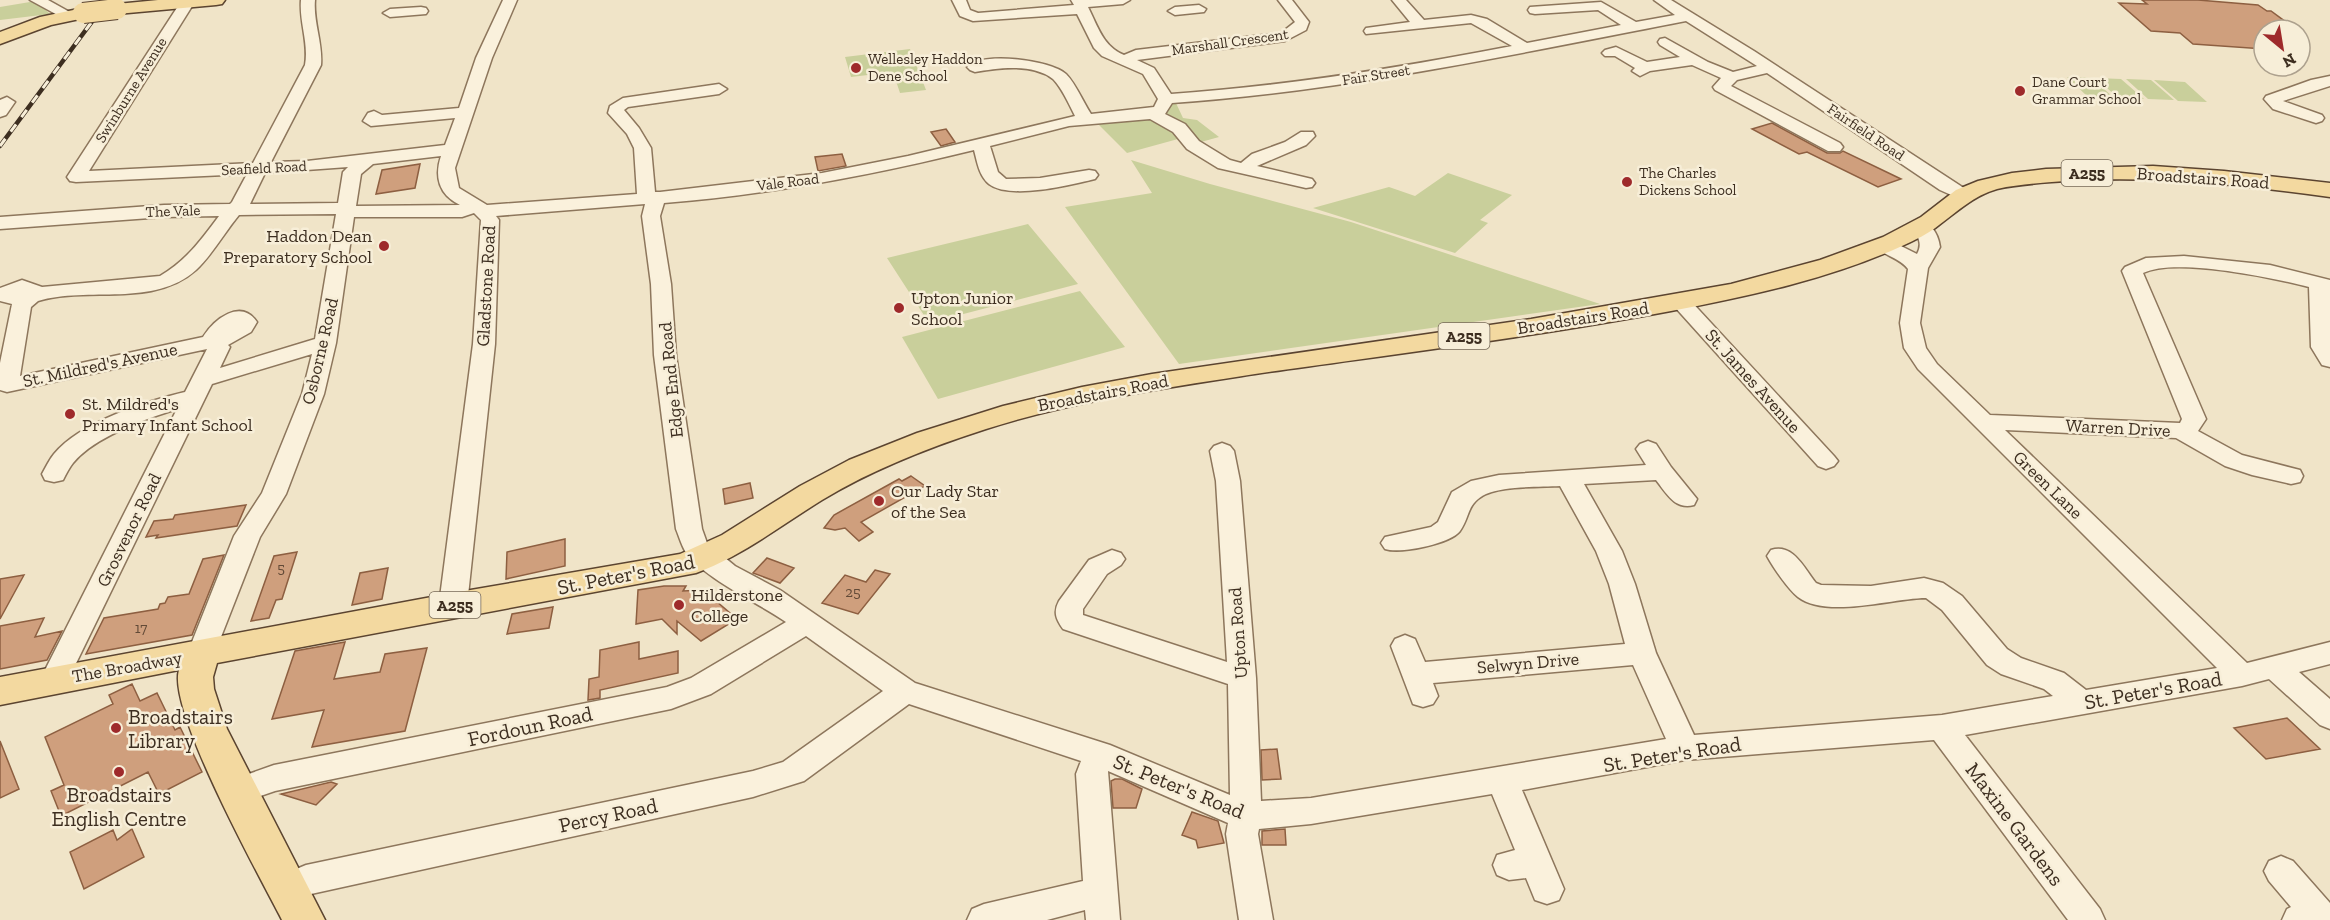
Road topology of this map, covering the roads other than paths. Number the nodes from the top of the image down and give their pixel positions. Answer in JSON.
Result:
{"nodes":[{"id":1,"x":37,"y":0,"type":"edge"},
{"id":2,"x":216,"y":0,"type":"edge"},
{"id":3,"x":308,"y":0,"type":"edge"},
{"id":4,"x":510,"y":0,"type":"edge"},
{"id":5,"x":959,"y":0,"type":"edge"},
{"id":6,"x":1123,"y":0,"type":"edge"},
{"id":7,"x":1285,"y":0,"type":"edge"},
{"id":8,"x":1399,"y":0,"type":"edge"},
{"id":9,"x":1661,"y":0,"type":"edge"},
{"id":10,"x":187,"y":3,"type":"junction"},
{"id":11,"x":1080,"y":4,"type":"edge"},
{"id":12,"x":416,"y":7,"type":"edge"},
{"id":13,"x":1535,"y":10,"type":"dead end"},
{"id":14,"x":75,"y":14,"type":"junction"},
{"id":15,"x":390,"y":14,"type":"dead end"},
{"id":16,"x":1687,"y":17,"type":"junction"},
{"id":17,"x":1419,"y":24,"type":"junction"},
{"id":18,"x":1633,"y":27,"type":"junction"},
{"id":19,"x":1371,"y":31,"type":"dead end"},
{"id":20,"x":0,"y":38,"type":"edge"},
{"id":21,"x":1665,"y":42,"type":"dead end"},
{"id":22,"x":1525,"y":48,"type":"junction"},
{"id":23,"x":1610,"y":53,"type":"dead end"},
{"id":24,"x":1125,"y":60,"type":"junction"},
{"id":25,"x":1694,"y":60,"type":"junction"},
{"id":26,"x":975,"y":67,"type":"dead end"},
{"id":27,"x":1769,"y":68,"type":"junction"},
{"id":28,"x":1732,"y":76,"type":"junction"},
{"id":29,"x":2330,"y":81,"type":"edge"},
{"id":30,"x":719,"y":89,"type":"dead end"},
{"id":31,"x":1166,"y":99,"type":"junction"},
{"id":32,"x":465,"y":112,"type":"junction"},
{"id":33,"x":1082,"y":112,"type":"junction"},
{"id":34,"x":1153,"y":114,"type":"junction"},
{"id":35,"x":374,"y":116,"type":"dead end"},
{"id":36,"x":2316,"y":118,"type":"dead end"},
{"id":37,"x":1307,"y":136,"type":"dead end"},
{"id":38,"x":981,"y":144,"type":"junction"},
{"id":39,"x":1834,"y":147,"type":"dead end"},
{"id":40,"x":450,"y":150,"type":"junction"},
{"id":41,"x":366,"y":161,"type":"junction"},
{"id":42,"x":260,"y":168,"type":"junction"},
{"id":43,"x":1244,"y":169,"type":"junction"},
{"id":44,"x":76,"y":177,"type":"joint"},
{"id":45,"x":1082,"y":178,"type":"dead end"},
{"id":46,"x":1294,"y":183,"type":"dead end"},
{"id":47,"x":2330,"y":190,"type":"edge"},
{"id":48,"x":1964,"y":194,"type":"junction"},
{"id":49,"x":651,"y":198,"type":"junction"},
{"id":50,"x":237,"y":209,"type":"junction"},
{"id":51,"x":481,"y":209,"type":"junction"},
{"id":52,"x":346,"y":210,"type":"junction"},
{"id":53,"x":0,"y":223,"type":"edge"},
{"id":54,"x":1921,"y":227,"type":"junction"},
{"id":55,"x":1884,"y":244,"type":"junction"},
{"id":56,"x":1918,"y":259,"type":"junction"},
{"id":57,"x":2324,"y":284,"type":"edge"},
{"id":58,"x":1680,"y":301,"type":"junction"},
{"id":59,"x":325,"y":343,"type":"junction"},
{"id":60,"x":2330,"y":360,"type":"edge"},
{"id":61,"x":198,"y":388,"type":"junction"},
{"id":62,"x":1984,"y":422,"type":"junction"},
{"id":63,"x":2182,"y":431,"type":"junction"},
{"id":64,"x":1648,"y":449,"type":"dead end"},
{"id":65,"x":1222,"y":451,"type":"dead end"},
{"id":66,"x":1824,"y":462,"type":"dead end"},
{"id":67,"x":1662,"y":472,"type":"junction"},
{"id":68,"x":54,"y":474,"type":"dead end"},
{"id":69,"x":2291,"y":476,"type":"dead end"},
{"id":70,"x":1568,"y":477,"type":"junction"},
{"id":71,"x":1684,"y":500,"type":"dead end"},
{"id":72,"x":247,"y":536,"type":"joint"},
{"id":73,"x":1401,"y":536,"type":"dead end"},
{"id":74,"x":1780,"y":556,"type":"dead end"},
{"id":75,"x":707,"y":558,"type":"junction"},
{"id":76,"x":1112,"y":559,"type":"dead end"},
{"id":77,"x":453,"y":605,"type":"junction"},
{"id":78,"x":807,"y":622,"type":"junction"},
{"id":79,"x":1405,"y":646,"type":"dead end"},
{"id":80,"x":202,"y":652,"type":"junction"},
{"id":81,"x":1642,"y":653,"type":"junction"},
{"id":82,"x":2330,"y":653,"type":"edge"},
{"id":83,"x":2276,"y":668,"type":"junction"},
{"id":84,"x":2242,"y":675,"type":"junction"},
{"id":85,"x":1242,"y":678,"type":"junction"},
{"id":86,"x":54,"y":680,"type":"junction"},
{"id":87,"x":0,"y":691,"type":"edge"},
{"id":88,"x":905,"y":691,"type":"junction"},
{"id":89,"x":2080,"y":702,"type":"junction"},
{"id":90,"x":2330,"y":717,"type":"edge"},
{"id":91,"x":1942,"y":727,"type":"junction"},
{"id":92,"x":1684,"y":748,"type":"junction"},
{"id":93,"x":1099,"y":754,"type":"junction"},
{"id":94,"x":1502,"y":780,"type":"junction"},
{"id":95,"x":237,"y":791,"type":"junction"},
{"id":96,"x":1246,"y":816,"type":"junction"},
{"id":97,"x":2281,"y":871,"type":"dead end"},
{"id":98,"x":1530,"y":872,"type":"dead end"},
{"id":99,"x":296,"y":904,"type":"edge"},
{"id":100,"x":1101,"y":906,"type":"edge"},
{"id":101,"x":2315,"y":919,"type":"edge"},
{"id":102,"x":984,"y":920,"type":"edge"},
{"id":103,"x":1256,"y":920,"type":"edge"},
{"id":104,"x":2088,"y":920,"type":"edge"}],
"edges":[{"from":1,"to":14,"type":"street"},
{"from":2,"to":10,"type":"main road"},
{"from":3,"to":42,"type":"street","name":"St. Mildred's Avenue"},
{"from":4,"to":32,"type":"street","name":"Gladstone Road"},
{"from":5,"to":11,"type":"street"},
{"from":6,"to":11,"type":"street"},
{"from":7,"to":24,"type":"street","name":"Marshall Crescent"},
{"from":8,"to":17,"type":"street"},
{"from":9,"to":16,"type":"street","name":"Fairfield Road"},
{"from":10,"to":14,"type":"main road","bridge":true},
{"from":10,"to":44,"type":"street","name":"Swinburne Avenue"},
{"from":11,"to":24,"type":"street"},
{"from":12,"to":15,"type":"street"},
{"from":13,"to":18,"type":"street"},
{"from":14,"to":20,"type":"main road"},
{"from":16,"to":18,"type":"street","name":"Fair Street"},
{"from":16,"to":27,"type":"street","name":"Fairfield Road"},
{"from":17,"to":19,"type":"street"},
{"from":17,"to":22,"type":"street"},
{"from":18,"to":22,"type":"street","name":"Fair Street"},
{"from":21,"to":25,"type":"street"},
{"from":22,"to":31,"type":"street","name":"Fair Street"},
{"from":23,"to":25,"type":"street"},
{"from":24,"to":31,"type":"street"},
{"from":25,"to":28,"type":"street"},
{"from":26,"to":33,"type":"street"},
{"from":27,"to":28,"type":"street"},
{"from":27,"to":48,"type":"street","name":"Fairfield Road"},
{"from":28,"to":39,"type":"street","name":"Fairfield Road"},
{"from":29,"to":36,"type":"street"},
{"from":30,"to":49,"type":"street","name":"Edge End Road"},
{"from":31,"to":34,"type":"street"},
{"from":32,"to":35,"type":"street"},
{"from":32,"to":40,"type":"street","name":"Gladstone Road"},
{"from":33,"to":34,"type":"street"},
{"from":33,"to":38,"type":"street","name":"Vale Road"},
{"from":34,"to":43,"type":"street"},
{"from":37,"to":43,"type":"street"},
{"from":38,"to":45,"type":"street"},
{"from":38,"to":49,"type":"street","name":"Vale Road"},
{"from":40,"to":41,"type":"street","name":"Seafield Road"},
{"from":40,"to":51,"type":"street","name":"Gladstone Road"},
{"from":41,"to":42,"type":"street","name":"Seafield Road"},
{"from":41,"to":52,"type":"street","name":"Osborne Road"},
{"from":42,"to":44,"type":"street","name":"Seafield Road"},
{"from":42,"to":50,"type":"street","name":"St. Mildred's Avenue"},
{"from":43,"to":46,"type":"street"},
{"from":47,"to":48,"type":"main road","name":"Broadstairs Road","number":"A255"},
{"from":48,"to":54,"type":"main road","name":"Broadstairs Road","number":"A255"},
{"from":49,"to":51,"type":"street","name":"Vale Road"},
{"from":49,"to":75,"type":"street","name":"Edge End Road"},
{"from":50,"to":52,"type":"street","name":"The Vale"},
{"from":50,"to":53,"type":"street","name":"The Vale"},
{"from":50,"to":61,"type":"street","name":"St. Mildred's Avenue"},
{"from":51,"to":52,"type":"street","name":"Vale Road"},
{"from":51,"to":77,"type":"street","name":"Gladstone Road"},
{"from":52,"to":59,"type":"street","name":"Osborne Road"},
{"from":54,"to":55,"type":"main road","name":"Broadstairs Road","number":"A255"},
{"from":54,"to":56,"type":"street","name":"Green Lane"},
{"from":55,"to":56,"type":"street"},
{"from":55,"to":58,"type":"main road","name":"Broadstairs Road","number":"A255"},
{"from":56,"to":62,"type":"street","name":"Green Lane"},
{"from":57,"to":60,"type":"street"},
{"from":57,"to":63,"type":"street","name":"Warren Drive"},
{"from":58,"to":66,"type":"street","name":"St. James Avenue"},
{"from":58,"to":75,"type":"main road","name":"Broadstairs Road","number":"A255"},
{"from":59,"to":61,"type":"street"},
{"from":59,"to":72,"type":"street","name":"Osborne Road"},
{"from":61,"to":68,"type":"street"},
{"from":61,"to":86,"type":"street","name":"Grosvenor Road"},
{"from":62,"to":63,"type":"street","name":"Warren Drive"},
{"from":62,"to":84,"type":"street","name":"Green Lane"},
{"from":63,"to":69,"type":"street"},
{"from":64,"to":67,"type":"street"},
{"from":65,"to":85,"type":"street","name":"Upton Road"},
{"from":67,"to":70,"type":"street"},
{"from":67,"to":71,"type":"street"},
{"from":70,"to":73,"type":"street"},
{"from":70,"to":81,"type":"street"},
{"from":72,"to":80,"type":"street","name":"The Broadway"},
{"from":74,"to":89,"type":"street"},
{"from":75,"to":77,"type":"main road","name":"St. Peter's Road","number":"A255"},
{"from":75,"to":78,"type":"street","name":"St. Peter's Road"},
{"from":76,"to":85,"type":"street"},
{"from":77,"to":80,"type":"main road","name":"St. Peter's Road","number":"A255"},
{"from":78,"to":88,"type":"street","name":"St. Peter's Road"},
{"from":78,"to":95,"type":"street","name":"Fordoun Road"},
{"from":79,"to":81,"type":"street","name":"Selwyn Drive"},
{"from":80,"to":86,"type":"main road","name":"The Broadway","number":"A255"},
{"from":80,"to":95,"type":"main road"},
{"from":81,"to":92,"type":"street"},
{"from":82,"to":83,"type":"street","name":"St. Peter's Road"},
{"from":83,"to":84,"type":"street","name":"St. Peter's Road"},
{"from":83,"to":90,"type":"street"},
{"from":84,"to":89,"type":"street","name":"St. Peter's Road"},
{"from":85,"to":96,"type":"street","name":"Upton Road"},
{"from":86,"to":87,"type":"main road","name":"The Broadway","number":"A255"},
{"from":88,"to":93,"type":"street","name":"St. Peter's Road"},
{"from":88,"to":99,"type":"street","name":"Percy Road"},
{"from":89,"to":91,"type":"street","name":"St. Peter's Road"},
{"from":91,"to":92,"type":"street","name":"St. Peter's Road"},
{"from":91,"to":104,"type":"street","name":"Maxine Gardens"},
{"from":92,"to":94,"type":"street","name":"St. Peter's Road"},
{"from":93,"to":96,"type":"street","name":"St. Peter's Road"},
{"from":93,"to":100,"type":"street"},
{"from":94,"to":96,"type":"street","name":"St. Peter's Road"},
{"from":94,"to":98,"type":"street"},
{"from":95,"to":99,"type":"main road"},
{"from":96,"to":103,"type":"street","name":"Upton Road"},
{"from":97,"to":101,"type":"street"},
{"from":100,"to":102,"type":"street"}]}
